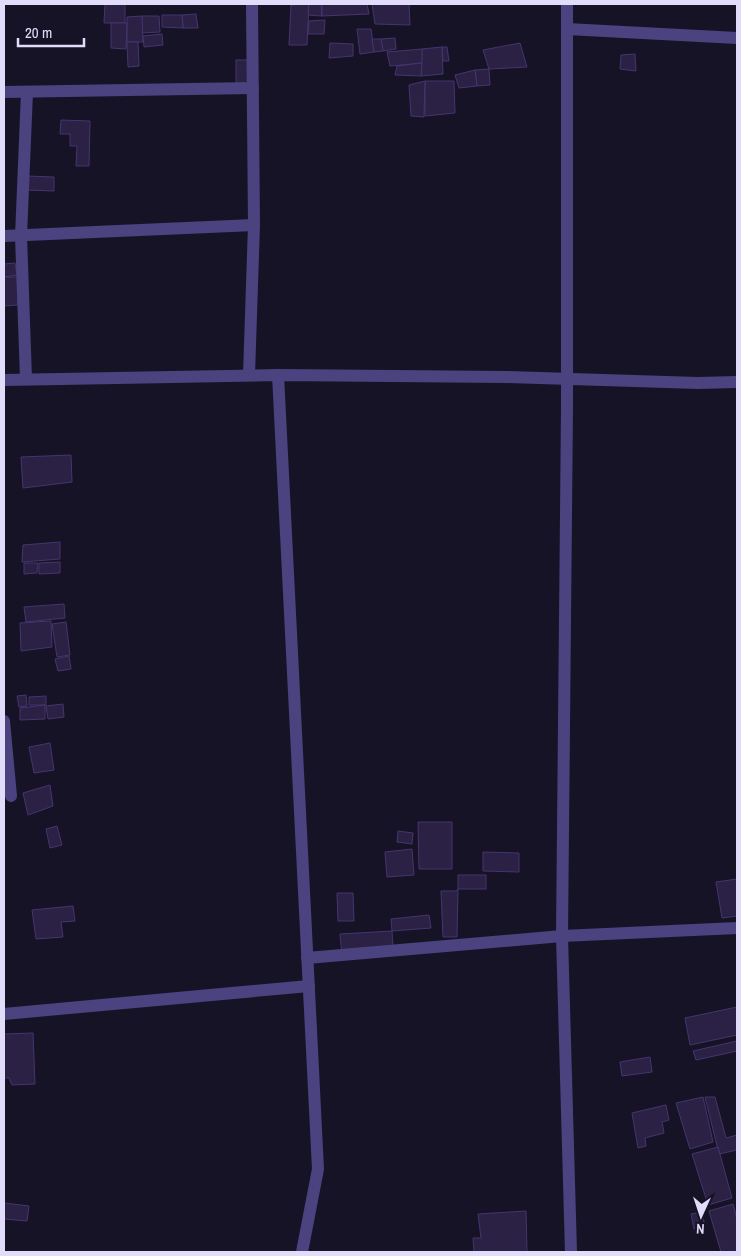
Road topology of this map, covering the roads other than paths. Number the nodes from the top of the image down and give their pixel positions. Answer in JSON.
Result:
{"nodes":[{"id":1,"x":252,"y":4,"type":"edge"},
{"id":2,"x":567,"y":4,"type":"edge"},
{"id":3,"x":567,"y":29,"type":"junction"},
{"id":4,"x":737,"y":38,"type":"edge"},
{"id":5,"x":253,"y":88,"type":"junction"},
{"id":6,"x":4,"y":92,"type":"edge"},
{"id":7,"x":27,"y":92,"type":"junction"},
{"id":8,"x":254,"y":225,"type":"junction"},
{"id":9,"x":4,"y":236,"type":"edge"},
{"id":10,"x":21,"y":236,"type":"junction"},
{"id":11,"x":278,"y":375,"type":"junction"},
{"id":12,"x":249,"y":376,"type":"junction"},
{"id":13,"x":26,"y":378,"type":"junction"},
{"id":14,"x":566,"y":379,"type":"junction"},
{"id":15,"x":4,"y":380,"type":"edge"},
{"id":16,"x":737,"y":382,"type":"edge"},
{"id":17,"x":4,"y":721,"type":"edge"},
{"id":18,"x":11,"y":796,"type":"dead end"},
{"id":19,"x":737,"y":928,"type":"edge"},
{"id":20,"x":562,"y":936,"type":"junction"},
{"id":21,"x":307,"y":958,"type":"junction"},
{"id":22,"x":308,"y":986,"type":"junction"},
{"id":23,"x":4,"y":1014,"type":"edge"},
{"id":24,"x":302,"y":1252,"type":"edge"},
{"id":25,"x":571,"y":1252,"type":"edge"}],
"edges":[{"from":1,"to":5,"type":"street"},
{"from":2,"to":3,"type":"street"},
{"from":3,"to":4,"type":"street"},
{"from":3,"to":14,"type":"street"},
{"from":5,"to":7,"type":"street"},
{"from":5,"to":8,"type":"street"},
{"from":6,"to":7,"type":"street"},
{"from":7,"to":10,"type":"street"},
{"from":8,"to":10,"type":"street"},
{"from":8,"to":12,"type":"street"},
{"from":9,"to":10,"type":"street"},
{"from":10,"to":13,"type":"street"},
{"from":11,"to":12,"type":"street"},
{"from":11,"to":14,"type":"street"},
{"from":11,"to":21,"type":"street"},
{"from":12,"to":13,"type":"street"},
{"from":13,"to":15,"type":"street"},
{"from":14,"to":16,"type":"street"},
{"from":14,"to":20,"type":"street"},
{"from":17,"to":18,"type":"street"},
{"from":19,"to":20,"type":"street"},
{"from":20,"to":21,"type":"street"},
{"from":20,"to":25,"type":"street"},
{"from":21,"to":22,"type":"street"},
{"from":22,"to":23,"type":"street"},
{"from":22,"to":24,"type":"street"}]}
